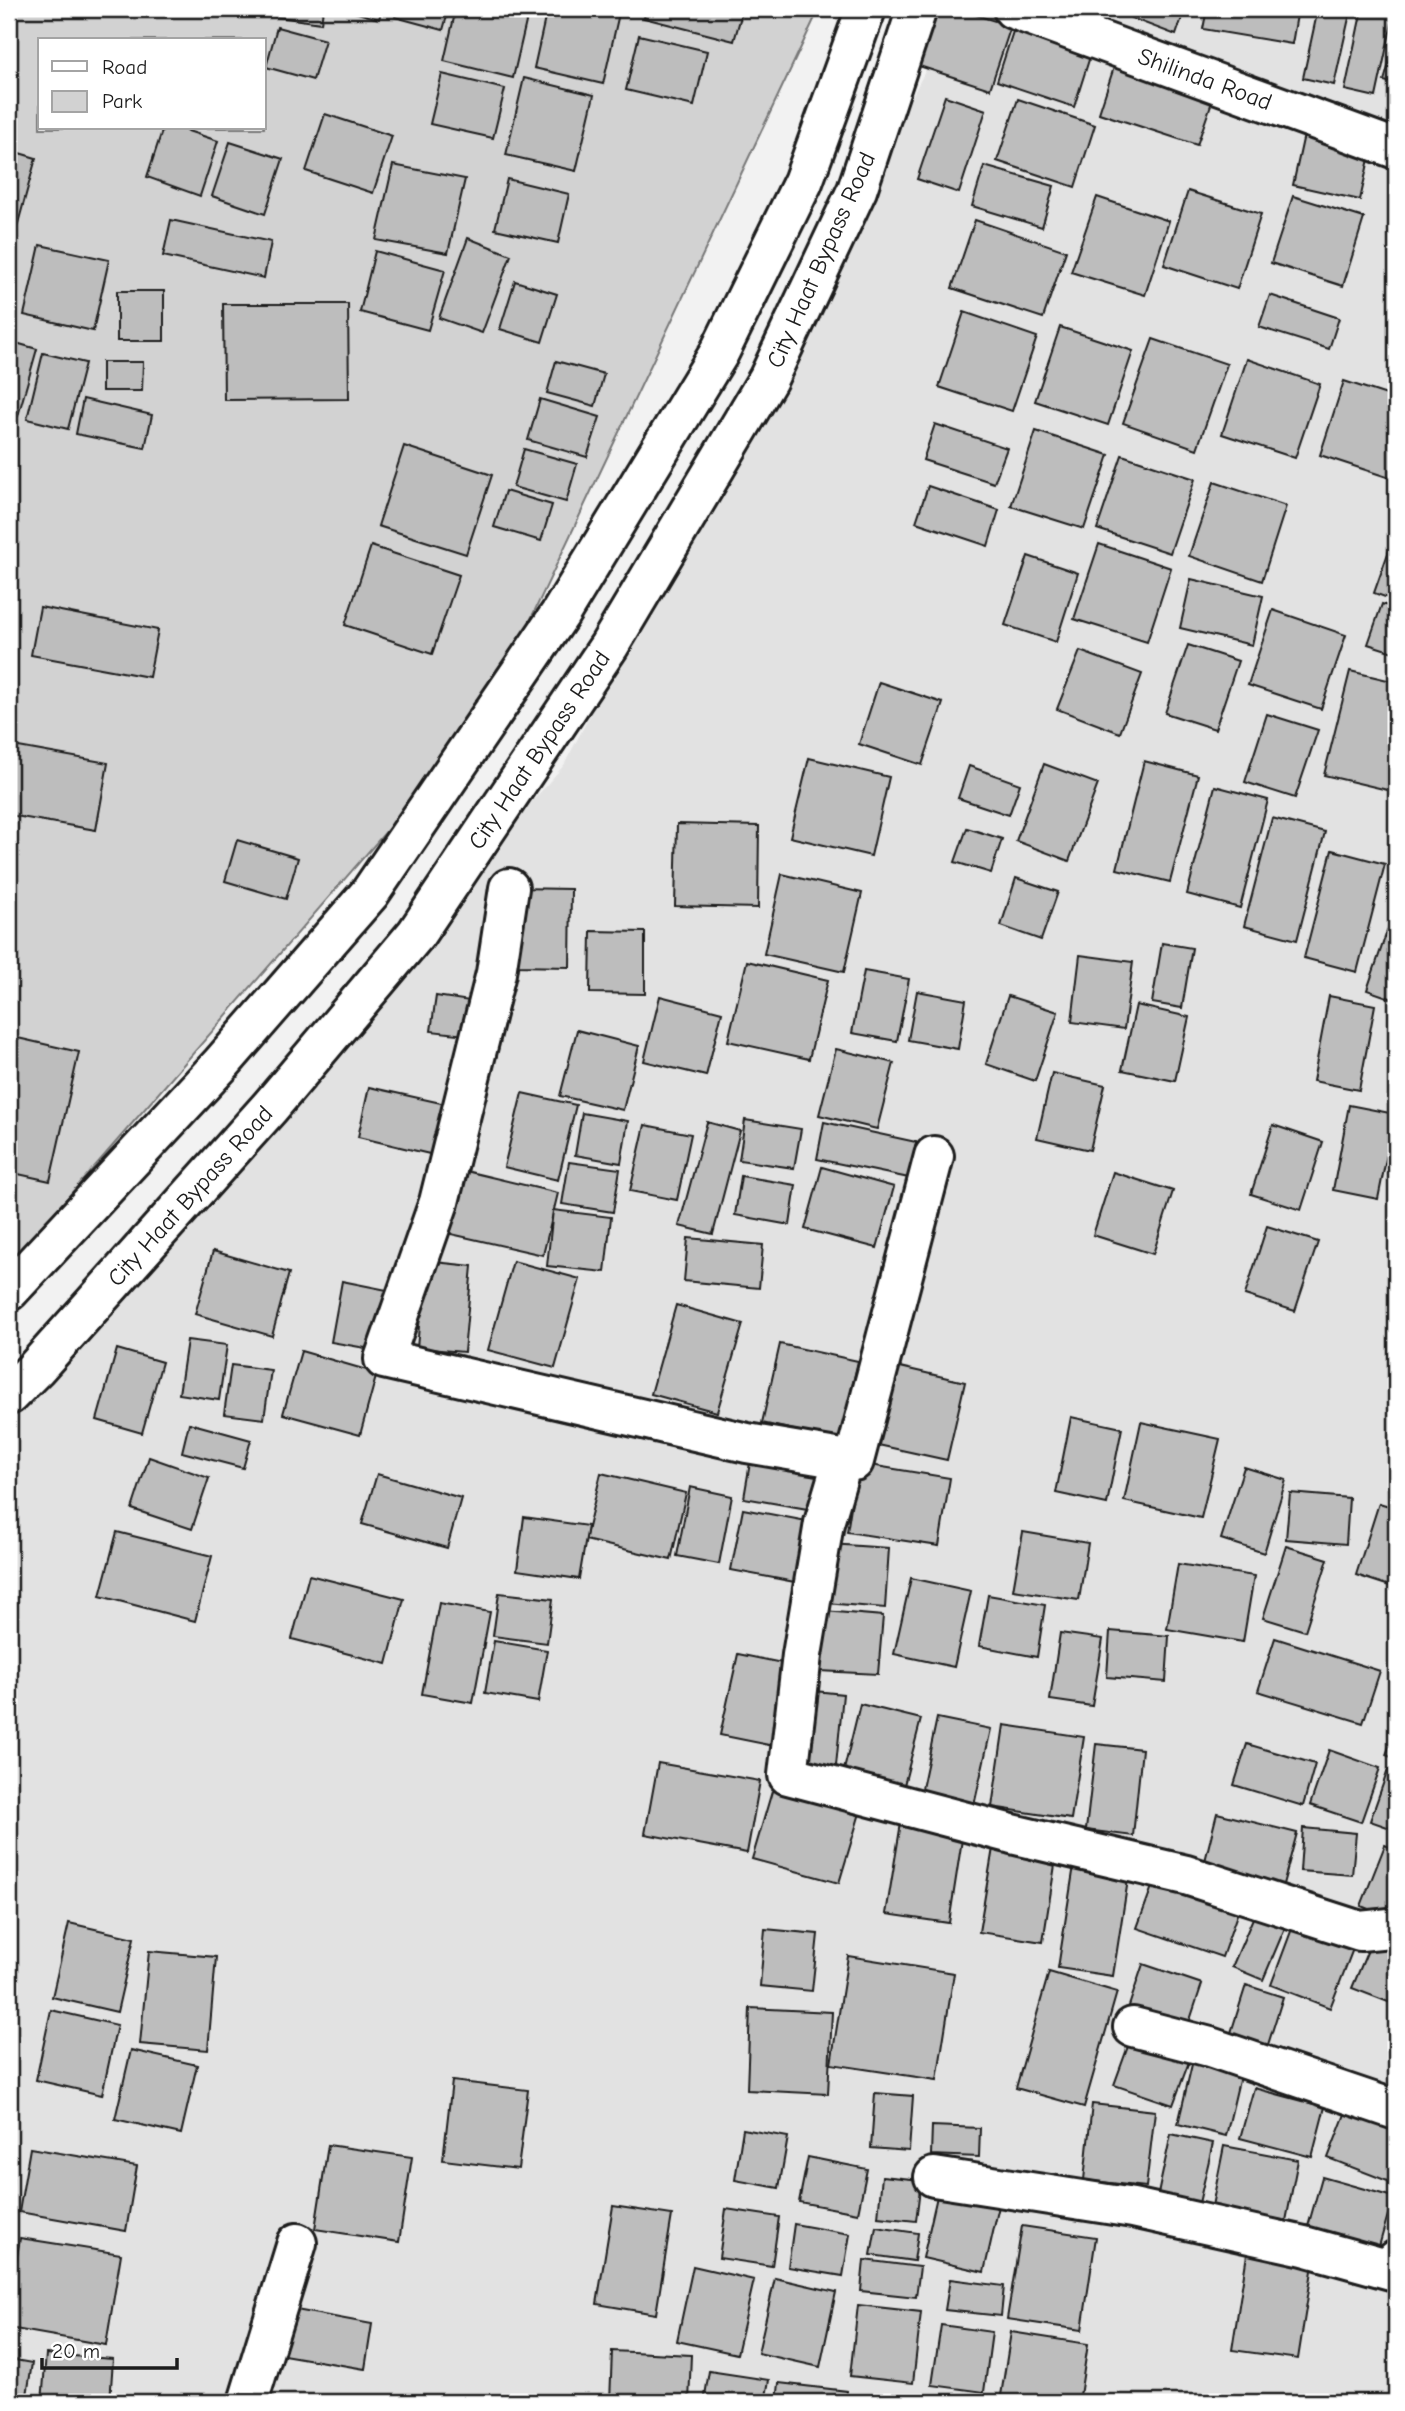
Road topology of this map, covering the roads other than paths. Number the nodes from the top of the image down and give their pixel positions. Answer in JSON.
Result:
{"nodes":[{"id":1,"x":866,"y":9,"type":"edge"},
{"id":2,"x":917,"y":9,"type":"edge"},
{"id":3,"x":1013,"y":9,"type":"edge"},
{"id":4,"x":1396,"y":149,"type":"edge"},
{"id":5,"x":509,"y":888,"type":"dead end"},
{"id":6,"x":934,"y":1156,"type":"dead end"},
{"id":7,"x":9,"y":1291,"type":"edge"},
{"id":8,"x":9,"y":1395,"type":"edge"},
{"id":9,"x":843,"y":1459,"type":"junction"},
{"id":10,"x":1396,"y":1930,"type":"edge"},
{"id":11,"x":1133,"y":2027,"type":"dead end"},
{"id":12,"x":1396,"y":2110,"type":"edge"},
{"id":13,"x":934,"y":2177,"type":"dead end"},
{"id":14,"x":297,"y":2243,"type":"dead end"},
{"id":15,"x":1396,"y":2260,"type":"edge"},
{"id":16,"x":248,"y":2402,"type":"edge"}],
"edges":[{"from":1,"to":7,"type":"street","name":"City Haat Bypass Road"},
{"from":2,"to":8,"type":"street","name":"City Haat Bypass Road"},
{"from":3,"to":4,"type":"street","name":"Shilinda Road"},
{"from":5,"to":9,"type":"street"},
{"from":6,"to":9,"type":"street"},
{"from":9,"to":10,"type":"street"},
{"from":11,"to":12,"type":"street"},
{"from":13,"to":15,"type":"street"},
{"from":14,"to":16,"type":"street"}]}
